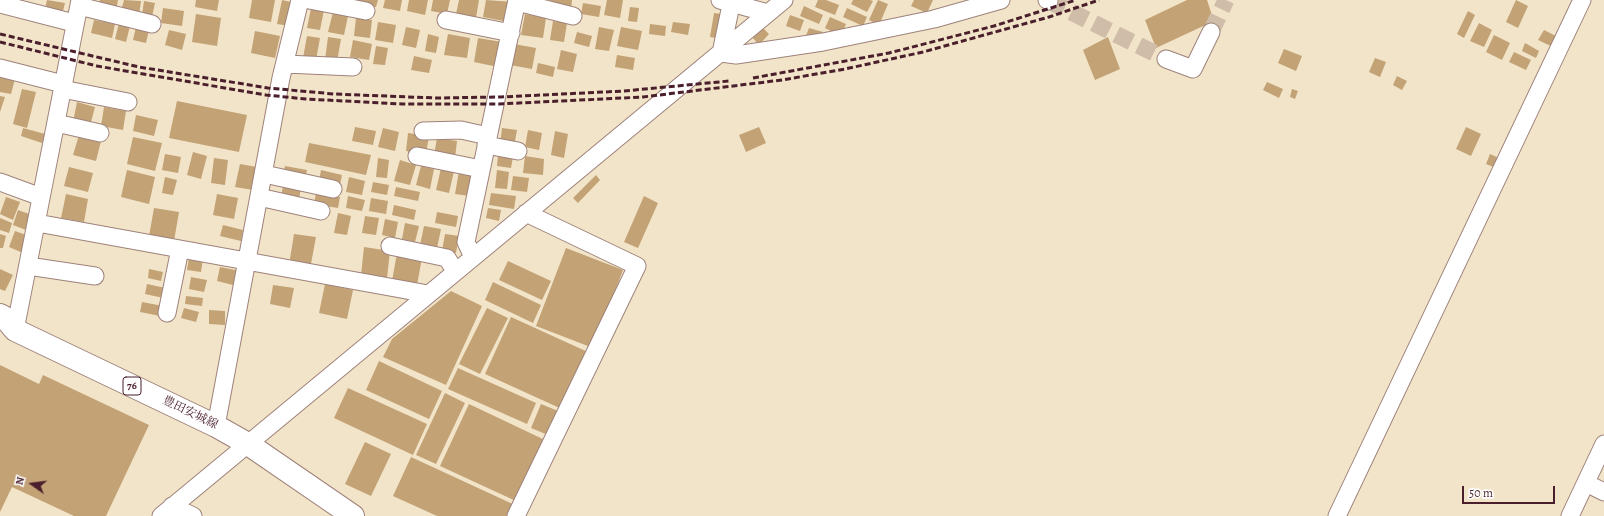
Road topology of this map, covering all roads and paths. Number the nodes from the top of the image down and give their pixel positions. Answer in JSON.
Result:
{"nodes":[{"id":1,"x":300,"y":0,"type":"edge"},
{"id":2,"x":309,"y":0,"type":"edge"},
{"id":3,"x":784,"y":0,"type":"edge"},
{"id":4,"x":1582,"y":0,"type":"edge"},
{"id":5,"x":517,"y":1,"type":"edge"},
{"id":6,"x":728,"y":1,"type":"edge"},
{"id":7,"x":994,"y":1,"type":"edge"},
{"id":8,"x":80,"y":3,"type":"edge"},
{"id":9,"x":0,"y":4,"type":"edge"},
{"id":10,"x":366,"y":11,"type":"dead end"},
{"id":11,"x":768,"y":13,"type":"junction"},
{"id":12,"x":573,"y":16,"type":"dead end"},
{"id":13,"x":446,"y":20,"type":"dead end"},
{"id":14,"x":981,"y":21,"type":"dead end"},
{"id":15,"x":74,"y":23,"type":"junction"},
{"id":16,"x":152,"y":24,"type":"dead end"},
{"id":17,"x":1211,"y":32,"type":"tunnel mouth"},
{"id":18,"x":511,"y":33,"type":"junction"},
{"id":19,"x":721,"y":53,"type":"junction"},
{"id":20,"x":1166,"y":59,"type":"tunnel mouth"},
{"id":21,"x":285,"y":64,"type":"junction"},
{"id":22,"x":354,"y":67,"type":"dead end"},
{"id":23,"x":0,"y":68,"type":"edge"},
{"id":24,"x":63,"y":86,"type":"junction"},
{"id":25,"x":128,"y":102,"type":"dead end"},
{"id":26,"x":56,"y":123,"type":"junction"},
{"id":27,"x":423,"y":131,"type":"dead end"},
{"id":28,"x":100,"y":133,"type":"dead end"},
{"id":29,"x":487,"y":140,"type":"junction"},
{"id":30,"x":518,"y":151,"type":"dead end"},
{"id":31,"x":417,"y":156,"type":"dead end"},
{"id":32,"x":481,"y":169,"type":"junction"},
{"id":33,"x":264,"y":174,"type":"junction"},
{"id":34,"x":0,"y":182,"type":"edge"},
{"id":35,"x":333,"y":189,"type":"dead end"},
{"id":36,"x":259,"y":197,"type":"junction"},
{"id":37,"x":42,"y":198,"type":"junction"},
{"id":38,"x":321,"y":211,"type":"dead end"},
{"id":39,"x":526,"y":213,"type":"junction"},
{"id":40,"x":37,"y":223,"type":"junction"},
{"id":41,"x":390,"y":246,"type":"dead end"},
{"id":42,"x":180,"y":249,"type":"junction"},
{"id":43,"x":473,"y":256,"type":"junction"},
{"id":44,"x":246,"y":261,"type":"junction"},
{"id":45,"x":28,"y":266,"type":"junction"},
{"id":46,"x":456,"y":271,"type":"junction"},
{"id":47,"x":95,"y":276,"type":"dead end"},
{"id":48,"x":428,"y":294,"type":"junction"},
{"id":49,"x":167,"y":313,"type":"dead end"},
{"id":50,"x":5,"y":326,"type":"edge"},
{"id":51,"x":216,"y":426,"type":"junction"},
{"id":52,"x":248,"y":444,"type":"junction"},
{"id":53,"x":1604,"y":444,"type":"edge"},
{"id":54,"x":1586,"y":483,"type":"junction"},
{"id":55,"x":1604,"y":492,"type":"edge"},
{"id":56,"x":166,"y":511,"type":"edge"},
{"id":57,"x":193,"y":516,"type":"edge"},
{"id":58,"x":353,"y":516,"type":"edge"},
{"id":59,"x":516,"y":516,"type":"edge"},
{"id":60,"x":1337,"y":516,"type":"edge"},
{"id":61,"x":1570,"y":516,"type":"edge"}],
"edges":[{"from":1,"to":21,"type":"street"},
{"from":2,"to":10,"type":"street"},
{"from":3,"to":11,"type":"street"},
{"from":4,"to":60,"type":"street"},
{"from":5,"to":12,"type":"street"},
{"from":5,"to":18,"type":"street"},
{"from":6,"to":11,"type":"street"},
{"from":6,"to":19,"type":"street"},
{"from":7,"to":14,"type":"street"},
{"from":7,"to":19,"type":"street"},
{"from":8,"to":15,"type":"street"},
{"from":8,"to":16,"type":"street"},
{"from":9,"to":15,"type":"street"},
{"from":11,"to":19,"type":"street"},
{"from":13,"to":18,"type":"street"},
{"from":15,"to":24,"type":"street"},
{"from":17,"to":20,"type":"street"},
{"from":18,"to":29,"type":"street"},
{"from":19,"to":39,"type":"street"},
{"from":21,"to":22,"type":"street"},
{"from":21,"to":33,"type":"street"},
{"from":23,"to":24,"type":"street"},
{"from":24,"to":25,"type":"street"},
{"from":24,"to":26,"type":"street"},
{"from":26,"to":28,"type":"street"},
{"from":26,"to":37,"type":"street"},
{"from":27,"to":29,"type":"street"},
{"from":29,"to":30,"type":"street"},
{"from":29,"to":32,"type":"street"},
{"from":31,"to":32,"type":"street"},
{"from":32,"to":43,"type":"street"},
{"from":33,"to":35,"type":"street"},
{"from":33,"to":36,"type":"street"},
{"from":34,"to":37,"type":"street"},
{"from":36,"to":38,"type":"street"},
{"from":36,"to":44,"type":"street"},
{"from":37,"to":40,"type":"street"},
{"from":39,"to":43,"type":"street"},
{"from":39,"to":59,"type":"street"},
{"from":40,"to":42,"type":"street"},
{"from":40,"to":45,"type":"street"},
{"from":41,"to":46,"type":"street"},
{"from":42,"to":44,"type":"street"},
{"from":42,"to":49,"type":"street"},
{"from":43,"to":46,"type":"street"},
{"from":44,"to":48,"type":"street"},
{"from":44,"to":51,"type":"street"},
{"from":45,"to":47,"type":"street"},
{"from":45,"to":50,"type":"street"},
{"from":46,"to":48,"type":"street"},
{"from":48,"to":52,"type":"street"},
{"from":50,"to":51,"type":"main road","name":"豊田安城線","number":"76"},
{"from":51,"to":52,"type":"main road","name":"豊田安城線","number":"76"},
{"from":52,"to":56,"type":"street"},
{"from":52,"to":58,"type":"main road","name":"豊田安城線","number":"76"},
{"from":53,"to":54,"type":"street"},
{"from":54,"to":55,"type":"street"},
{"from":54,"to":61,"type":"street"},
{"from":56,"to":57,"type":"street"}]}
